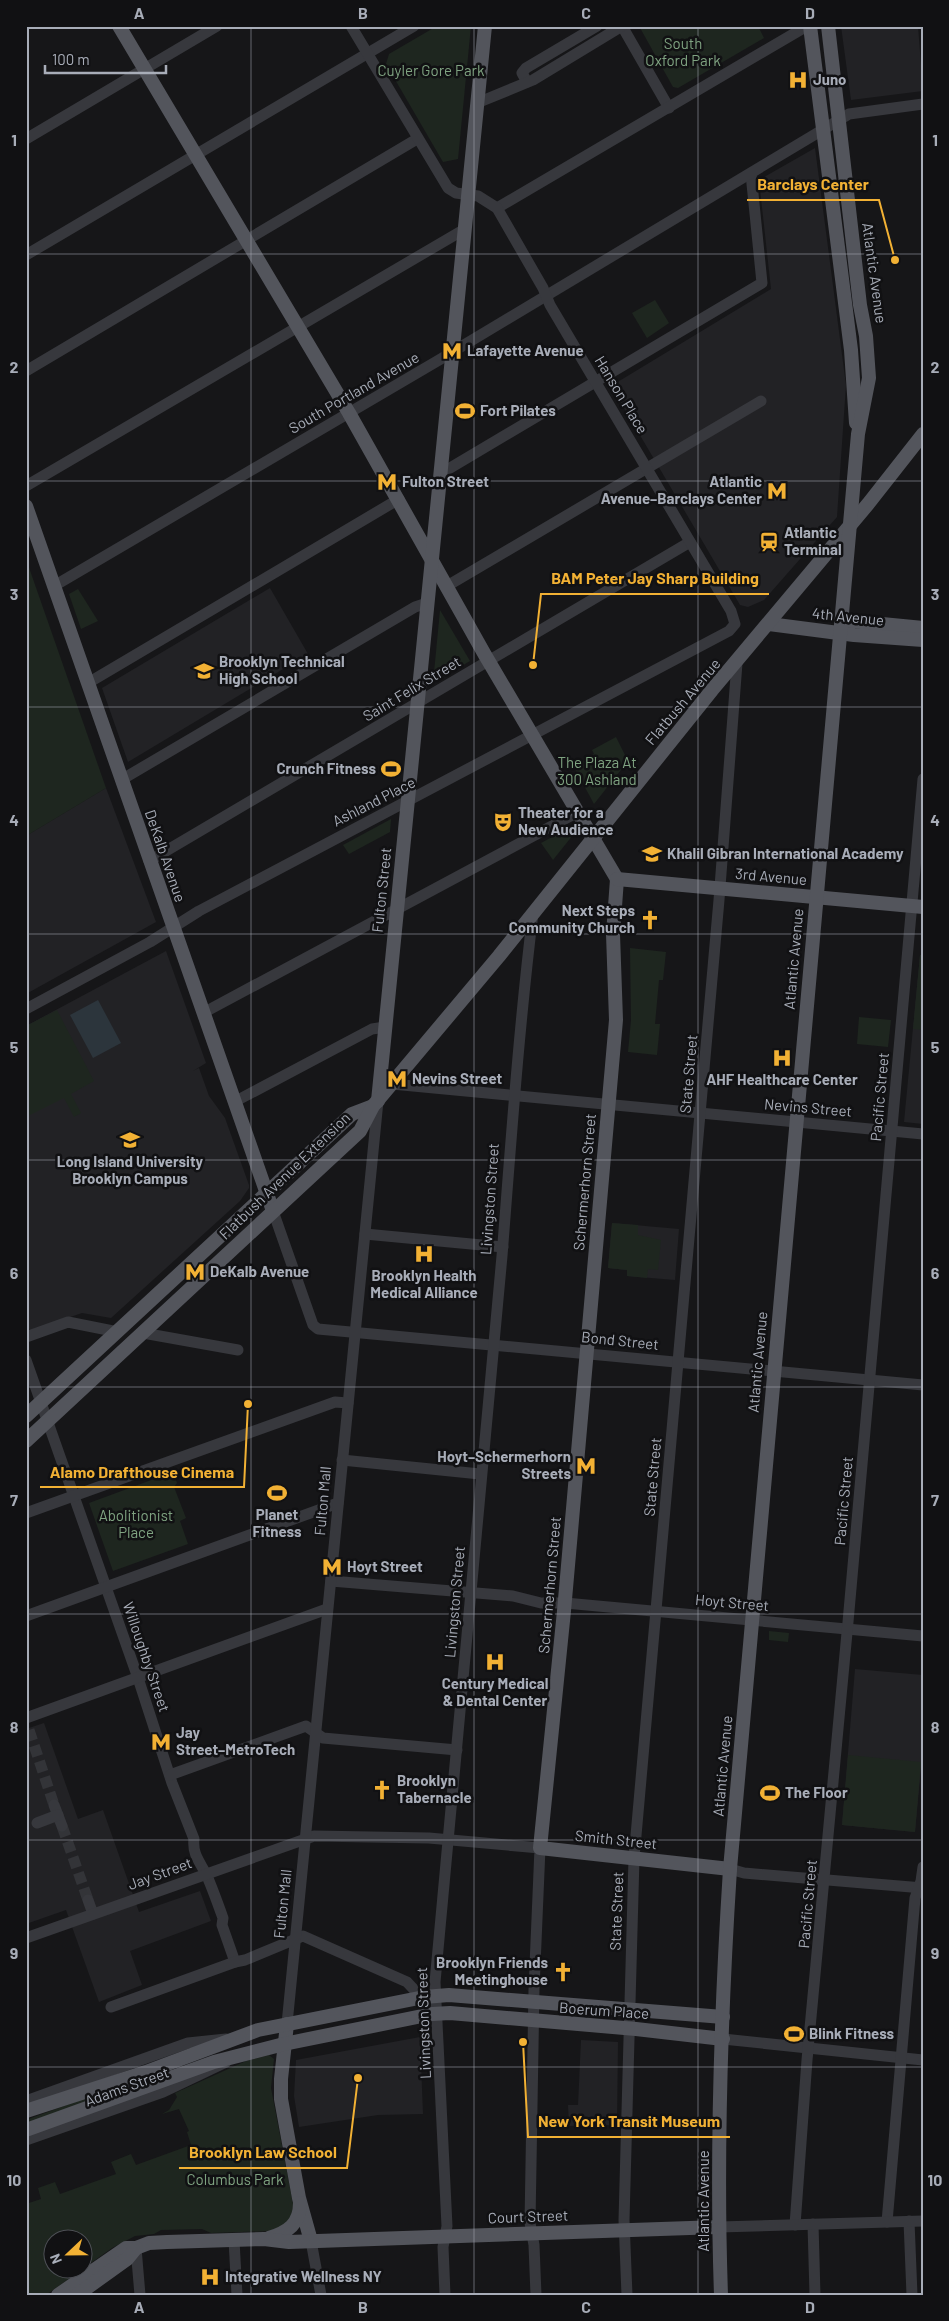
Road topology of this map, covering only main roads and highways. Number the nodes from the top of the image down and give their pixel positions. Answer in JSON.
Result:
{"nodes":[{"id":1,"x":119,"y":26,"type":"edge"},
{"id":2,"x":485,"y":26,"type":"edge"},
{"id":3,"x":808,"y":26,"type":"edge"},
{"id":4,"x":828,"y":26,"type":"edge"},
{"id":5,"x":858,"y":434,"type":"junction"},
{"id":6,"x":923,"y":434,"type":"edge"},
{"id":7,"x":26,"y":506,"type":"edge"},
{"id":8,"x":849,"y":527,"type":"junction"},
{"id":9,"x":432,"y":558,"type":"junction"},
{"id":10,"x":769,"y":624,"type":"junction"},
{"id":11,"x":840,"y":626,"type":"junction"},
{"id":12,"x":923,"y":628,"type":"edge"},
{"id":13,"x":923,"y":640,"type":"edge"},
{"id":14,"x":594,"y":839,"type":"junction"},
{"id":15,"x":617,"y":879,"type":"junction"},
{"id":16,"x":816,"y":898,"type":"junction"},
{"id":17,"x":917,"y":907,"type":"edge"},
{"id":18,"x":376,"y":1104,"type":"junction"},
{"id":19,"x":267,"y":1194,"type":"junction"},
{"id":20,"x":273,"y":1211,"type":"junction"},
{"id":21,"x":26,"y":1416,"type":"edge"},
{"id":22,"x":26,"y":1441,"type":"edge"},
{"id":23,"x":540,"y":1848,"type":"joint"},
{"id":24,"x":730,"y":1869,"type":"junction"},
{"id":25,"x":723,"y":2017,"type":"junction"},
{"id":26,"x":287,"y":2024,"type":"junction"},
{"id":27,"x":722,"y":2039,"type":"junction"},
{"id":28,"x":284,"y":2044,"type":"junction"},
{"id":29,"x":143,"y":2066,"type":"junction"},
{"id":30,"x":144,"y":2087,"type":"junction"},
{"id":31,"x":26,"y":2111,"type":"edge"},
{"id":32,"x":26,"y":2130,"type":"edge"},
{"id":33,"x":299,"y":2198,"type":"junction"},
{"id":34,"x":719,"y":2227,"type":"junction"},
{"id":35,"x":264,"y":2239,"type":"junction"},
{"id":36,"x":311,"y":2241,"type":"junction"},
{"id":37,"x":136,"y":2248,"type":"junction"},
{"id":38,"x":58,"y":2295,"type":"edge"},
{"id":39,"x":77,"y":2295,"type":"edge"},
{"id":40,"x":721,"y":2295,"type":"edge"}],
"edges":[{"from":1,"to":9,"type":"main road"},
{"from":2,"to":9,"type":"main road","name":"Fulton Street"},
{"from":3,"to":5,"type":"main road","name":"Atlantic Avenue"},
{"from":4,"to":5,"type":"main road","name":"Atlantic Avenue"},
{"from":5,"to":8,"type":"main road","name":"Atlantic Avenue"},
{"from":6,"to":8,"type":"main road","name":"Flatbush Avenue"},
{"from":7,"to":19,"type":"main road","name":"DeKalb Avenue"},
{"from":8,"to":10,"type":"main road","name":"Flatbush Avenue"},
{"from":8,"to":11,"type":"main road","name":"Atlantic Avenue"},
{"from":9,"to":14,"type":"main road"},
{"from":9,"to":18,"type":"main road","name":"Fulton Street"},
{"from":10,"to":11,"type":"main road","name":"4th Avenue"},
{"from":10,"to":14,"type":"main road","name":"Flatbush Avenue"},
{"from":11,"to":12,"type":"main road","name":"4th Avenue"},
{"from":11,"to":13,"type":"main road","name":"4th Avenue"},
{"from":11,"to":16,"type":"main road","name":"Atlantic Avenue"},
{"from":14,"to":15,"type":"main road"},
{"from":14,"to":18,"type":"main road","name":"Flatbush Avenue"},
{"from":15,"to":16,"type":"main road","name":"3rd Avenue"},
{"from":15,"to":23,"type":"main road","name":"Schermerhorn Street"},
{"from":16,"to":17,"type":"main road","name":"3rd Avenue"},
{"from":16,"to":24,"type":"main road","name":"Atlantic Avenue"},
{"from":18,"to":19,"type":"main road","name":"Flatbush Avenue Extension"},
{"from":18,"to":20,"type":"main road","name":"Flatbush Avenue Extension"},
{"from":19,"to":20,"type":"main road","name":"DeKalb Avenue"},
{"from":19,"to":21,"type":"main road","name":"Flatbush Avenue Extension"},
{"from":20,"to":22,"type":"main road","name":"Flatbush Avenue Extension"},
{"from":23,"to":24,"type":"main road","name":"Smith Street"},
{"from":24,"to":25,"type":"main road","name":"Atlantic Avenue"},
{"from":25,"to":26,"type":"main road","name":"Boerum Place"},
{"from":25,"to":27,"type":"main road","name":"Atlantic Avenue"},
{"from":26,"to":28,"type":"main road"},
{"from":26,"to":29,"type":"main road","name":"Adams Street"},
{"from":27,"to":28,"type":"main road","name":"Boerum Place"},
{"from":27,"to":34,"type":"main road","name":"Atlantic Avenue"},
{"from":28,"to":30,"type":"main road","name":"Adams Street"},
{"from":28,"to":33,"type":"main road"},
{"from":29,"to":30,"type":"main road"},
{"from":29,"to":31,"type":"main road","name":"Adams Street"},
{"from":30,"to":32,"type":"main road","name":"Adams Street"},
{"from":33,"to":35,"type":"main road"},
{"from":33,"to":36,"type":"main road"},
{"from":34,"to":36,"type":"main road","name":"Court Street"},
{"from":34,"to":40,"type":"main road","name":"Atlantic Avenue"},
{"from":35,"to":36,"type":"main road","name":"Court Street"},
{"from":35,"to":37,"type":"main road","name":"Court Street"},
{"from":37,"to":38,"type":"main road","name":"Court Street"},
{"from":37,"to":39,"type":"main road"}]}
